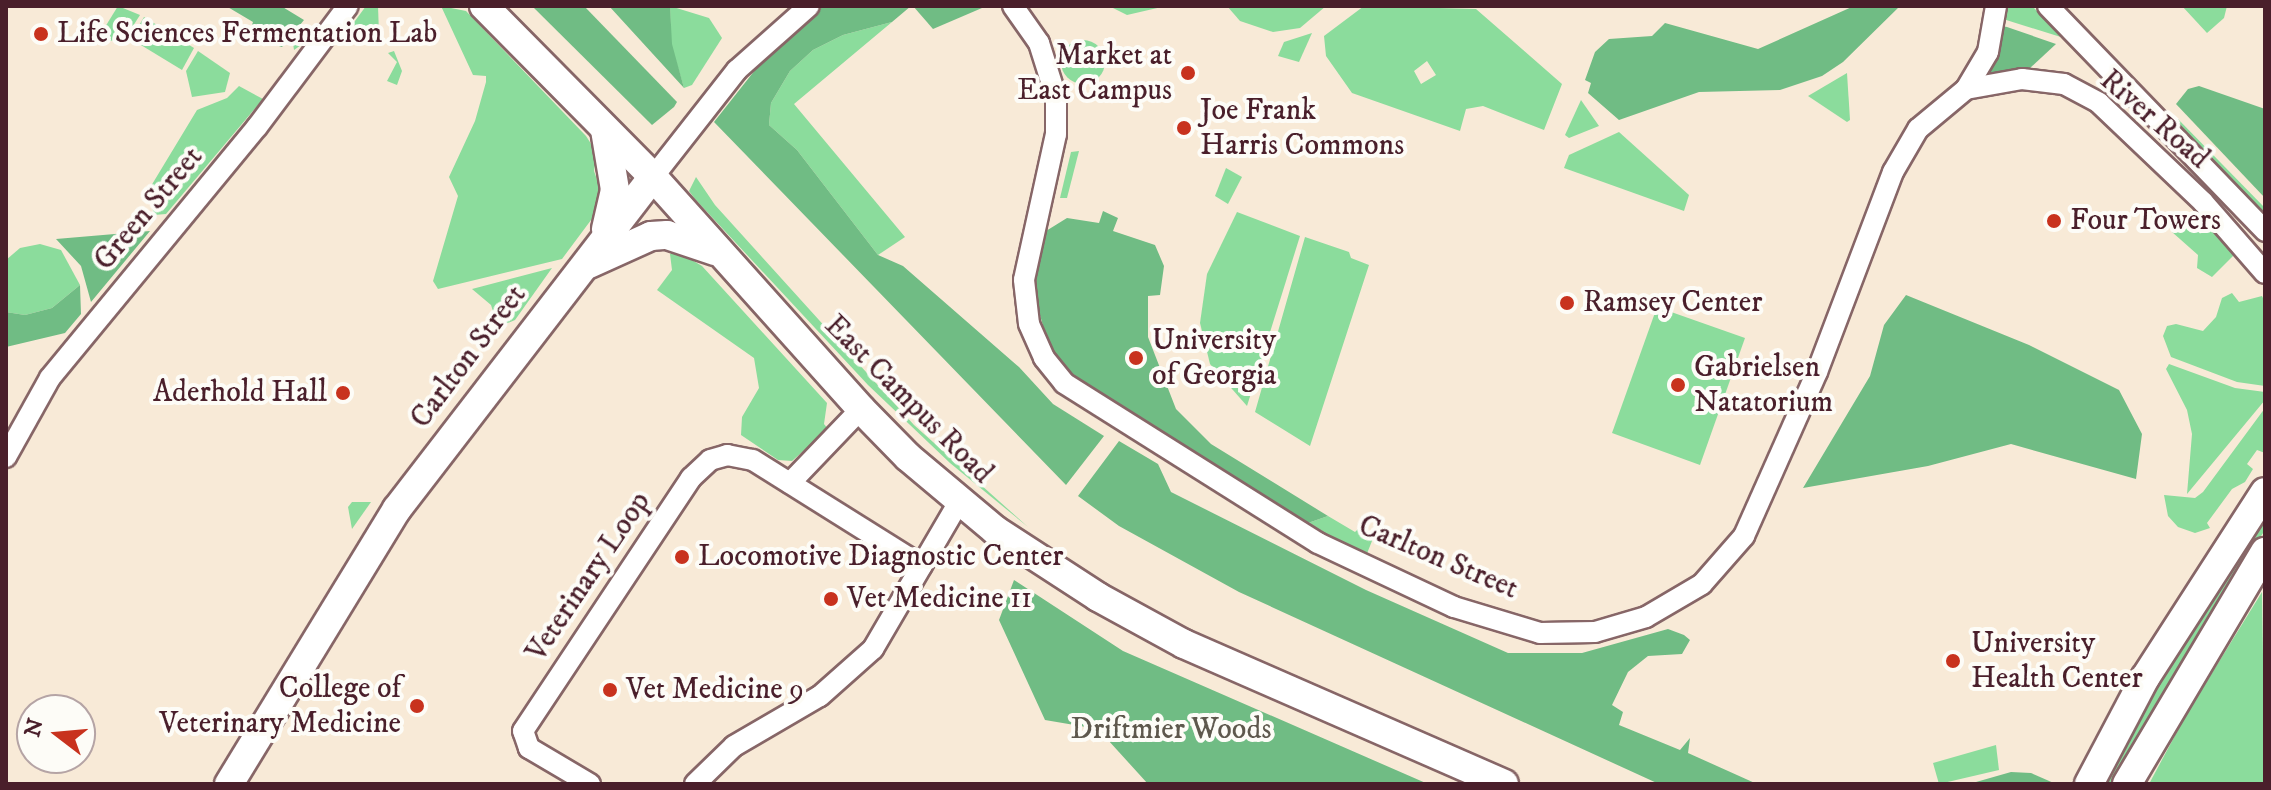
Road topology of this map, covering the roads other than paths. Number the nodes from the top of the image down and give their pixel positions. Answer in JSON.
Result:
{"nodes":[{"id":1,"x":348,"y":6,"type":"edge"},
{"id":2,"x":484,"y":6,"type":"edge"},
{"id":3,"x":809,"y":6,"type":"edge"},
{"id":4,"x":1013,"y":6,"type":"edge"},
{"id":5,"x":1996,"y":6,"type":"edge"},
{"id":6,"x":2048,"y":6,"type":"edge"},
{"id":7,"x":1966,"y":89,"type":"junction"},
{"id":8,"x":604,"y":126,"type":"junction"},
{"id":9,"x":653,"y":177,"type":"junction"},
{"id":10,"x":2265,"y":231,"type":"edge"},
{"id":11,"x":602,"y":242,"type":"junction"},
{"id":12,"x":715,"y":252,"type":"junction"},
{"id":13,"x":581,"y":268,"type":"junction"},
{"id":14,"x":2265,"y":273,"type":"edge"},
{"id":15,"x":861,"y":409,"type":"junction"},
{"id":16,"x":819,"y":452,"type":"junction"},
{"id":17,"x":6,"y":457,"type":"edge"},
{"id":18,"x":790,"y":483,"type":"junction"},
{"id":19,"x":2265,"y":492,"type":"edge"},
{"id":20,"x":959,"y":502,"type":"junction"},
{"id":21,"x":830,"y":507,"type":"junction"},
{"id":22,"x":2265,"y":552,"type":"edge"},
{"id":23,"x":922,"y":566,"type":"junction"},
{"id":24,"x":229,"y":784,"type":"edge"},
{"id":25,"x":590,"y":784,"type":"edge"},
{"id":26,"x":695,"y":784,"type":"edge"},
{"id":27,"x":1504,"y":784,"type":"edge"},
{"id":28,"x":2089,"y":784,"type":"edge"},
{"id":29,"x":2127,"y":784,"type":"edge"}],
"edges":[{"from":1,"to":17,"type":"street","name":"Green Street"},
{"from":2,"to":8,"type":"main road","name":"East Campus Road"},
{"from":3,"to":9,"type":"street","name":"Carlton Street"},
{"from":4,"to":7,"type":"street","name":"Carlton Street"},
{"from":5,"to":7,"type":"street"},
{"from":6,"to":10,"type":"street","name":"River Road"},
{"from":7,"to":14,"type":"street","name":"River Road"},
{"from":8,"to":9,"type":"main road","name":"East Campus Road"},
{"from":8,"to":11,"type":"main road"},
{"from":9,"to":11,"type":"main road","name":"Carlton Street"},
{"from":9,"to":12,"type":"main road","name":"East Campus Road"},
{"from":11,"to":13,"type":"main road","name":"Carlton Street"},
{"from":12,"to":13,"type":"main road"},
{"from":12,"to":15,"type":"main road","name":"East Campus Road"},
{"from":13,"to":24,"type":"main road","name":"Carlton Street"},
{"from":15,"to":16,"type":"street"},
{"from":15,"to":20,"type":"main road","name":"East Campus Road"},
{"from":16,"to":18,"type":"street"},
{"from":16,"to":21,"type":"street"},
{"from":18,"to":21,"type":"street","name":"Veterinary Loop"},
{"from":18,"to":25,"type":"street","name":"Veterinary Loop"},
{"from":19,"to":28,"type":"main road"},
{"from":20,"to":23,"type":"street"},
{"from":20,"to":27,"type":"main road","name":"East Campus Road"},
{"from":21,"to":23,"type":"street","name":"Veterinary Loop"},
{"from":22,"to":29,"type":"main road"},
{"from":23,"to":26,"type":"street"}]}
